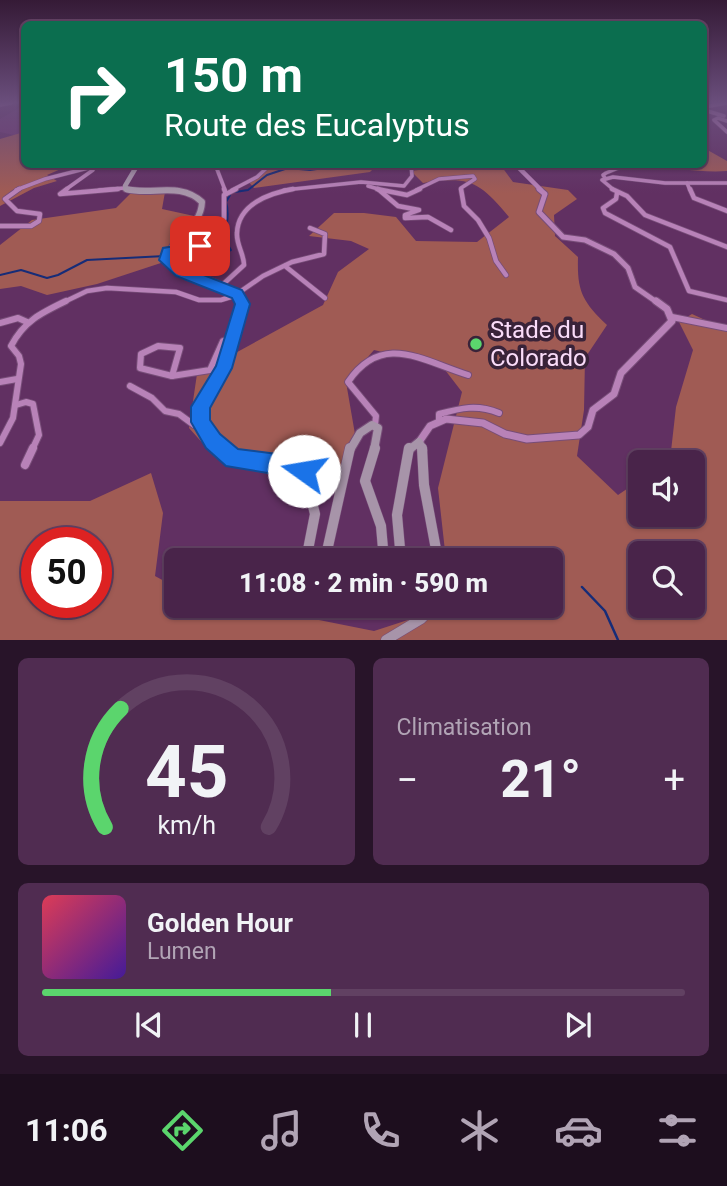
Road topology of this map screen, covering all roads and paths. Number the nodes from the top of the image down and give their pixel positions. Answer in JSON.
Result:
{"nodes":[{"id":1,"x":88,"y":168,"type":"edge"},
{"id":2,"x":92,"y":168,"type":"edge"},
{"id":3,"x":135,"y":168,"type":"edge"},
{"id":4,"x":216,"y":168,"type":"edge"},
{"id":5,"x":267,"y":168,"type":"edge"},
{"id":6,"x":411,"y":168,"type":"edge"},
{"id":7,"x":518,"y":168,"type":"edge"},
{"id":8,"x":618,"y":168,"type":"edge"},
{"id":9,"x":605,"y":181,"type":"junction"},
{"id":10,"x":354,"y":183,"type":"junction"},
{"id":11,"x":687,"y":183,"type":"junction"},
{"id":12,"x":727,"y":183,"type":"edge"},
{"id":13,"x":125,"y":188,"type":"junction"},
{"id":14,"x":377,"y":189,"type":"junction"},
{"id":15,"x":617,"y":193,"type":"junction"},
{"id":16,"x":226,"y":194,"type":"junction"},
{"id":17,"x":727,"y":211,"type":"edge"},
{"id":18,"x":0,"y":226,"type":"edge"},
{"id":19,"x":310,"y":228,"type":"dead end"},
{"id":20,"x":451,"y":230,"type":"dead end"},
{"id":21,"x":727,"y":247,"type":"edge"},
{"id":22,"x":166,"y":255,"type":"junction"},
{"id":23,"x":285,"y":265,"type":"junction"},
{"id":24,"x":506,"y":275,"type":"dead end"},
{"id":25,"x":220,"y":287,"type":"junction"},
{"id":26,"x":237,"y":294,"type":"junction"},
{"id":27,"x":325,"y":298,"type":"dead end"},
{"id":28,"x":727,"y":300,"type":"edge"},
{"id":29,"x":672,"y":317,"type":"junction"},
{"id":30,"x":27,"y":322,"type":"junction"},
{"id":31,"x":0,"y":323,"type":"edge"},
{"id":32,"x":727,"y":328,"type":"edge"},
{"id":33,"x":233,"y":338,"type":"junction"},
{"id":34,"x":468,"y":375,"type":"dead end"},
{"id":35,"x":172,"y":377,"type":"junction"},
{"id":36,"x":17,"y":379,"type":"junction"},
{"id":37,"x":0,"y":382,"type":"edge"},
{"id":38,"x":130,"y":386,"type":"dead end"},
{"id":39,"x":16,"y":405,"type":"junction"},
{"id":40,"x":499,"y":412,"type":"dead end"},
{"id":41,"x":439,"y":421,"type":"junction"},
{"id":42,"x":202,"y":424,"type":"junction"},
{"id":43,"x":375,"y":425,"type":"junction"},
{"id":44,"x":419,"y":442,"type":"junction"},
{"id":45,"x":0,"y":443,"type":"edge"},
{"id":46,"x":24,"y":465,"type":"dead end"},
{"id":47,"x":308,"y":548,"type":"edge"},
{"id":48,"x":329,"y":548,"type":"edge"},
{"id":49,"x":383,"y":548,"type":"edge"},
{"id":50,"x":400,"y":548,"type":"edge"},
{"id":51,"x":436,"y":548,"type":"edge"},
{"id":52,"x":423,"y":618,"type":"edge"},
{"id":53,"x":386,"y":640,"type":"edge"}],
"edges":[{"from":1,"to":18,"type":"street"},
{"from":2,"to":13,"type":"street"},
{"from":3,"to":13,"type":"main road"},
{"from":4,"to":16,"type":"street"},
{"from":5,"to":16,"type":"street"},
{"from":6,"to":10,"type":"street"},
{"from":7,"to":29,"type":"street"},
{"from":8,"to":9,"type":"street"},
{"from":9,"to":11,"type":"street"},
{"from":9,"to":15,"type":"street"},
{"from":10,"to":14,"type":"street"},
{"from":10,"to":25,"type":"street"},
{"from":11,"to":12,"type":"street"},
{"from":11,"to":17,"type":"street"},
{"from":13,"to":22,"type":"main road"},
{"from":14,"to":20,"type":"street"},
{"from":14,"to":24,"type":"street"},
{"from":15,"to":21,"type":"street"},
{"from":15,"to":28,"type":"street"},
{"from":16,"to":22,"type":"street"},
{"from":19,"to":23,"type":"street"},
{"from":22,"to":25,"type":"main road"},
{"from":23,"to":26,"type":"street"},
{"from":23,"to":27,"type":"street"},
{"from":25,"to":26,"type":"main road"},
{"from":26,"to":30,"type":"street"},
{"from":26,"to":33,"type":"main road"},
{"from":29,"to":32,"type":"street"},
{"from":29,"to":41,"type":"street"},
{"from":30,"to":31,"type":"street"},
{"from":30,"to":36,"type":"street"},
{"from":33,"to":35,"type":"street"},
{"from":33,"to":42,"type":"main road"},
{"from":34,"to":43,"type":"street"},
{"from":35,"to":35,"type":"street"},
{"from":36,"to":37,"type":"street"},
{"from":36,"to":39,"type":"street"},
{"from":38,"to":42,"type":"street"},
{"from":39,"to":45,"type":"street"},
{"from":39,"to":46,"type":"street"},
{"from":40,"to":41,"type":"street"},
{"from":41,"to":44,"type":"street"},
{"from":42,"to":47,"type":"main road"},
{"from":43,"to":48,"type":"main road"},
{"from":43,"to":49,"type":"main road"},
{"from":44,"to":50,"type":"main road"},
{"from":44,"to":51,"type":"main road"},
{"from":52,"to":53,"type":"main road"}]}
